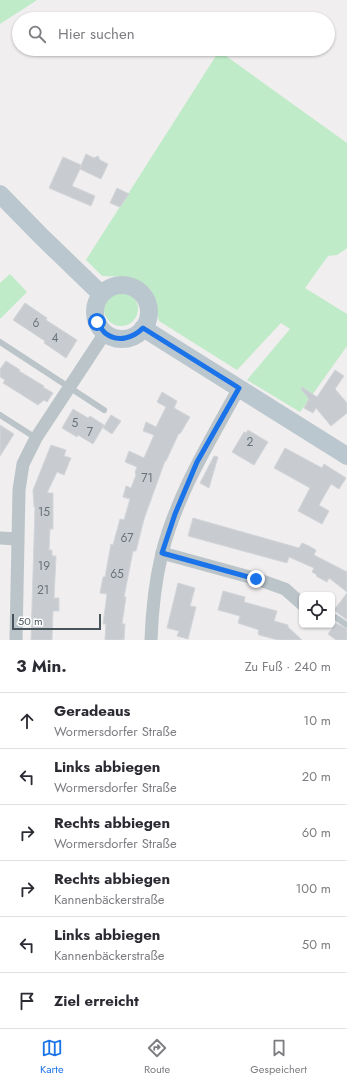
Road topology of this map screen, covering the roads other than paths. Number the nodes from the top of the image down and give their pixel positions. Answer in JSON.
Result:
{"nodes":[{"id":1,"x":0,"y":194,"type":"edge"},
{"id":2,"x":101,"y":294,"type":"junction"},
{"id":3,"x":143,"y":328,"type":"junction"},
{"id":4,"x":105,"y":333,"type":"junction"},
{"id":5,"x":0,"y":342,"type":"edge"},
{"id":6,"x":68,"y":388,"type":"junction"},
{"id":7,"x":239,"y":388,"type":"junction"},
{"id":8,"x":104,"y":410,"type":"dead end"},
{"id":9,"x":0,"y":415,"type":"edge"},
{"id":10,"x":36,"y":438,"type":"junction"},
{"id":11,"x":347,"y":456,"type":"edge"},
{"id":12,"x":0,"y":538,"type":"edge"},
{"id":13,"x":17,"y":539,"type":"junction"},
{"id":14,"x":162,"y":553,"type":"junction"},
{"id":15,"x":299,"y":601,"type":"edge"},
{"id":16,"x":335,"y":617,"type":"edge"},
{"id":17,"x":347,"y":625,"type":"edge"},
{"id":18,"x":16,"y":640,"type":"edge"},
{"id":19,"x":151,"y":640,"type":"edge"}],
"edges":[{"from":1,"to":2,"type":"main road"},
{"from":2,"to":3,"type":"main road"},
{"from":2,"to":4,"type":"main road"},
{"from":3,"to":4,"type":"main road"},
{"from":3,"to":7,"type":"main road"},
{"from":4,"to":6,"type":"street"},
{"from":5,"to":6,"type":"lane"},
{"from":6,"to":8,"type":"lane"},
{"from":6,"to":10,"type":"street"},
{"from":7,"to":11,"type":"main road"},
{"from":7,"to":14,"type":"street"},
{"from":9,"to":10,"type":"lane"},
{"from":10,"to":13,"type":"street"},
{"from":12,"to":13,"type":"street"},
{"from":13,"to":18,"type":"street"},
{"from":14,"to":15,"type":"street"},
{"from":14,"to":19,"type":"street"},
{"from":16,"to":17,"type":"lane"}]}
